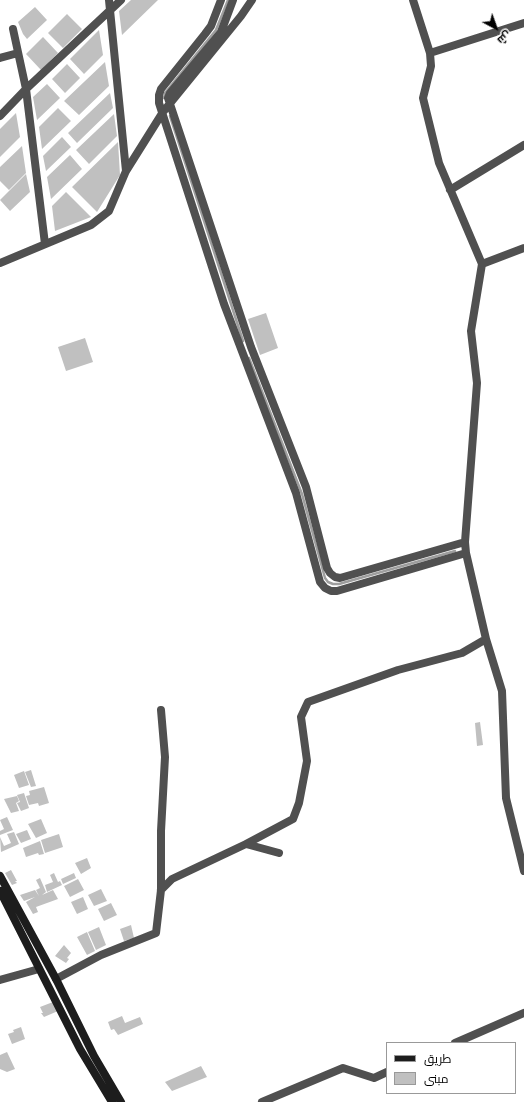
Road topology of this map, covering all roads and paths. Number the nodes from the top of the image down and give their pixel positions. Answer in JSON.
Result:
{"nodes":[{"id":1,"x":109,"y":0,"type":"edge"},
{"id":2,"x":122,"y":0,"type":"edge"},
{"id":3,"x":221,"y":0,"type":"edge"},
{"id":4,"x":233,"y":0,"type":"edge"},
{"id":5,"x":252,"y":0,"type":"edge"},
{"id":6,"x":413,"y":0,"type":"edge"},
{"id":7,"x":110,"y":11,"type":"junction"},
{"id":8,"x":524,"y":22,"type":"edge"},
{"id":9,"x":13,"y":29,"type":"dead end"},
{"id":10,"x":430,"y":53,"type":"junction"},
{"id":11,"x":18,"y":54,"type":"junction"},
{"id":12,"x":0,"y":58,"type":"edge"},
{"id":13,"x":26,"y":89,"type":"junction"},
{"id":14,"x":170,"y":103,"type":"junction"},
{"id":15,"x":163,"y":112,"type":"junction"},
{"id":16,"x":0,"y":116,"type":"edge"},
{"id":17,"x":524,"y":145,"type":"edge"},
{"id":18,"x":126,"y":171,"type":"junction"},
{"id":19,"x":450,"y":190,"type":"junction"},
{"id":20,"x":45,"y":244,"type":"junction"},
{"id":21,"x":524,"y":248,"type":"edge"},
{"id":22,"x":0,"y":263,"type":"edge"},
{"id":23,"x":482,"y":264,"type":"junction"},
{"id":24,"x":250,"y":347,"type":"junction"},
{"id":25,"x":241,"y":350,"type":"junction"},
{"id":26,"x":465,"y":542,"type":"junction"},
{"id":27,"x":466,"y":553,"type":"junction"},
{"id":28,"x":486,"y":639,"type":"junction"},
{"id":29,"x":161,"y":710,"type":"dead end"},
{"id":30,"x":246,"y":844,"type":"junction"},
{"id":31,"x":279,"y":853,"type":"dead end"},
{"id":32,"x":524,"y":871,"type":"edge"},
{"id":33,"x":0,"y":876,"type":"edge"},
{"id":34,"x":162,"y":890,"type":"junction"},
{"id":35,"x":0,"y":891,"type":"edge"},
{"id":36,"x":39,"y":969,"type":"junction"},
{"id":37,"x":56,"y":978,"type":"junction"},
{"id":38,"x":0,"y":980,"type":"edge"},
{"id":39,"x":524,"y":1013,"type":"edge"},
{"id":40,"x":457,"y":1042,"type":"edge"},
{"id":41,"x":386,"y":1072,"type":"edge"},
{"id":42,"x":112,"y":1102,"type":"edge"},
{"id":43,"x":121,"y":1102,"type":"edge"},
{"id":44,"x":262,"y":1102,"type":"edge"}],
"edges":[{"from":1,"to":7,"type":"street"},
{"from":2,"to":7,"type":"street"},
{"from":3,"to":15,"type":"street"},
{"from":4,"to":14,"type":"street"},
{"from":5,"to":14,"type":"street"},
{"from":6,"to":10,"type":"street"},
{"from":7,"to":13,"type":"street"},
{"from":7,"to":18,"type":"street"},
{"from":8,"to":10,"type":"street"},
{"from":9,"to":11,"type":"street"},
{"from":10,"to":19,"type":"street"},
{"from":11,"to":12,"type":"street"},
{"from":11,"to":13,"type":"street"},
{"from":13,"to":16,"type":"street"},
{"from":13,"to":20,"type":"street"},
{"from":14,"to":15,"type":"street"},
{"from":14,"to":24,"type":"street"},
{"from":15,"to":18,"type":"street"},
{"from":15,"to":25,"type":"street"},
{"from":17,"to":19,"type":"street"},
{"from":18,"to":20,"type":"street"},
{"from":19,"to":23,"type":"street"},
{"from":20,"to":22,"type":"street"},
{"from":21,"to":23,"type":"street"},
{"from":23,"to":26,"type":"street"},
{"from":24,"to":25,"type":"street"},
{"from":24,"to":26,"type":"street"},
{"from":25,"to":27,"type":"street"},
{"from":26,"to":27,"type":"street"},
{"from":27,"to":28,"type":"street"},
{"from":28,"to":30,"type":"street"},
{"from":28,"to":32,"type":"street"},
{"from":29,"to":34,"type":"street"},
{"from":30,"to":31,"type":"street"},
{"from":30,"to":34,"type":"street"},
{"from":33,"to":37,"type":"main road"},
{"from":34,"to":37,"type":"street"},
{"from":35,"to":36,"type":"main road"},
{"from":36,"to":38,"type":"street"},
{"from":36,"to":42,"type":"main road"},
{"from":37,"to":43,"type":"main road"},
{"from":39,"to":40,"type":"street"},
{"from":41,"to":44,"type":"street"}]}
